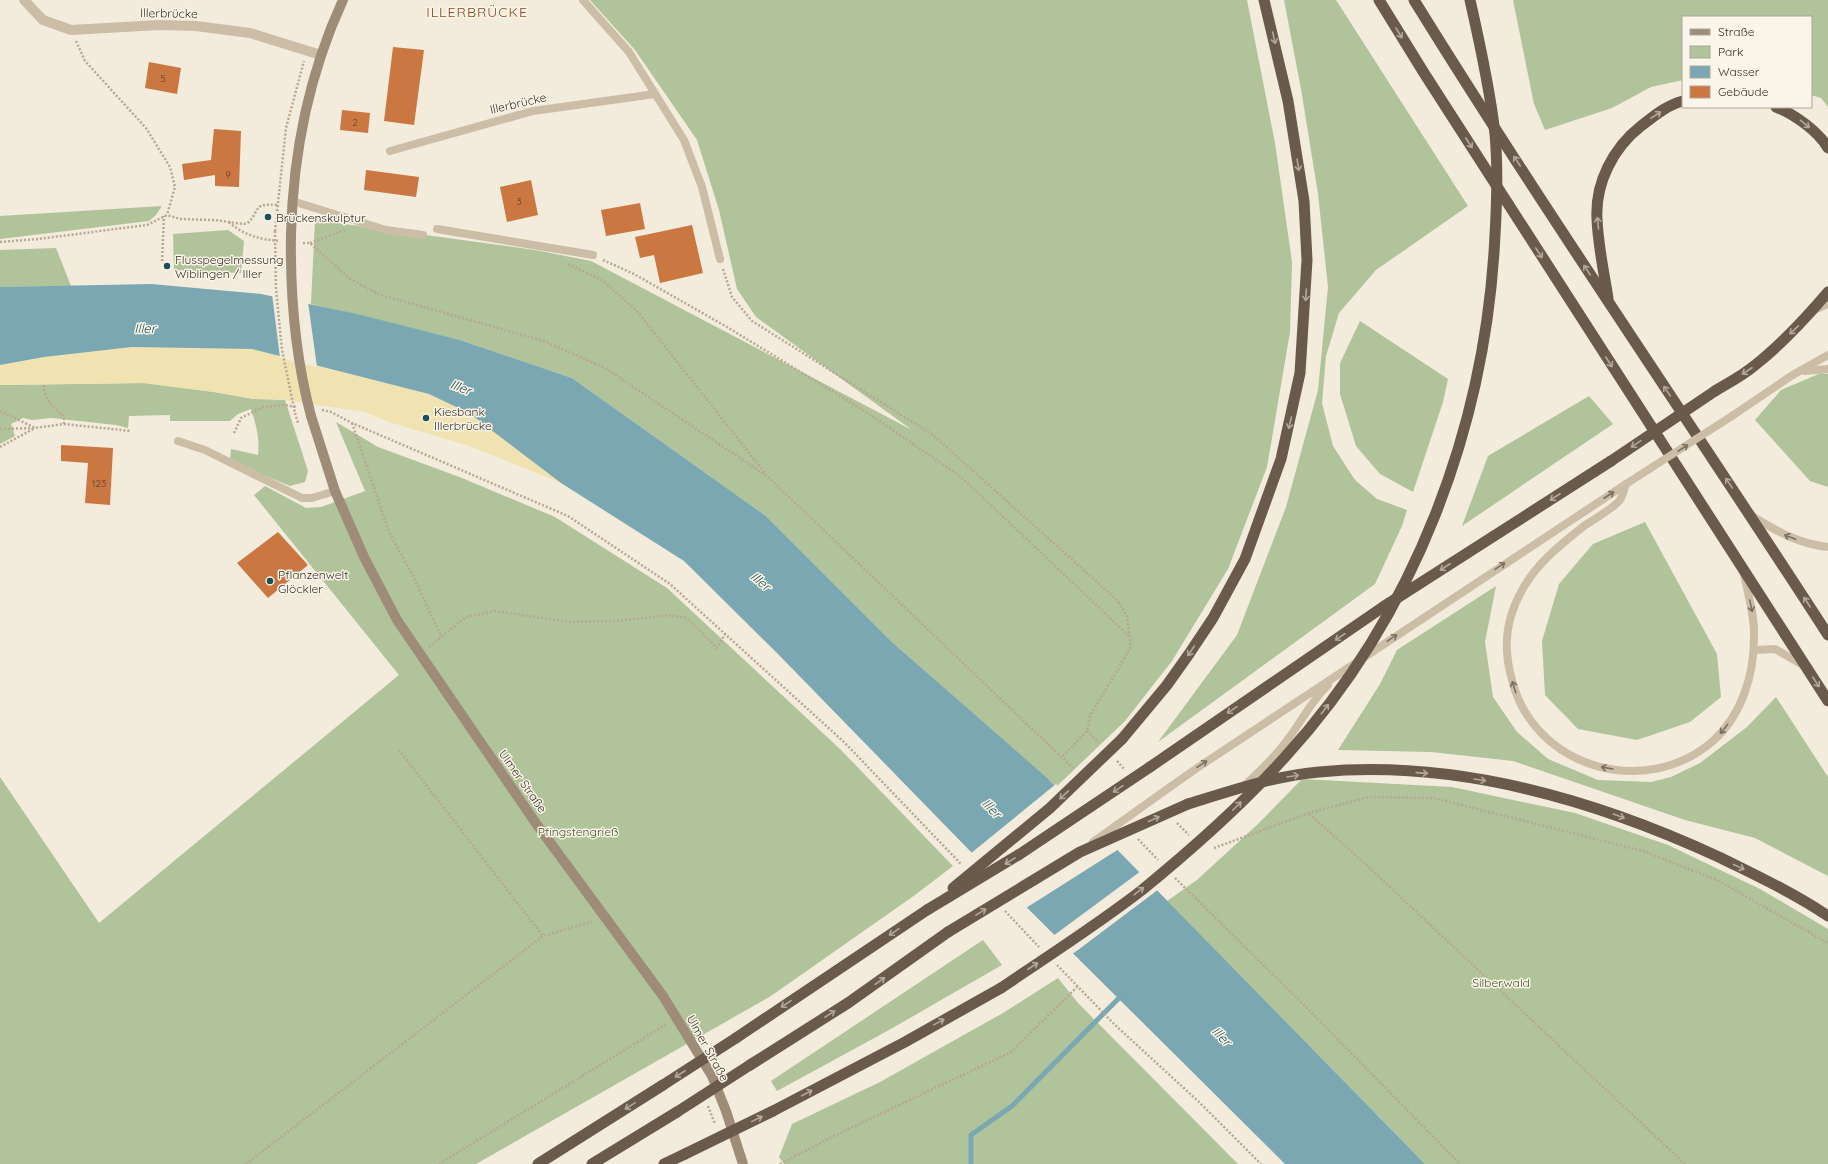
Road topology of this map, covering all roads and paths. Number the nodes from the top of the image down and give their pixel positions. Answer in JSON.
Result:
{"nodes":[{"id":1,"x":24,"y":0,"type":"edge"},
{"id":2,"x":343,"y":0,"type":"edge"},
{"id":3,"x":584,"y":0,"type":"edge"},
{"id":4,"x":1264,"y":0,"type":"edge"},
{"id":5,"x":1379,"y":0,"type":"edge"},
{"id":6,"x":1414,"y":0,"type":"edge"},
{"id":7,"x":1470,"y":0,"type":"edge"},
{"id":8,"x":71,"y":30,"type":"junction"},
{"id":9,"x":321,"y":55,"type":"junction"},
{"id":10,"x":655,"y":94,"type":"junction"},
{"id":11,"x":1682,"y":101,"type":"edge"},
{"id":12,"x":1778,"y":108,"type":"edge"},
{"id":13,"x":1828,"y":148,"type":"edge"},
{"id":14,"x":390,"y":151,"type":"dead end"},
{"id":15,"x":292,"y":200,"type":"junction"},
{"id":16,"x":166,"y":215,"type":"junction"},
{"id":17,"x":229,"y":222,"type":"junction"},
{"id":18,"x":363,"y":224,"type":"junction"},
{"id":19,"x":437,"y":229,"type":"dead end"},
{"id":20,"x":275,"y":231,"type":"dead end"},
{"id":21,"x":423,"y":235,"type":"dead end"},
{"id":22,"x":293,"y":238,"type":"junction"},
{"id":23,"x":280,"y":241,"type":"dead end"},
{"id":24,"x":0,"y":242,"type":"edge"},
{"id":25,"x":310,"y":243,"type":"junction"},
{"id":26,"x":593,"y":255,"type":"joint"},
{"id":27,"x":720,"y":259,"type":"joint"},
{"id":28,"x":162,"y":261,"type":"dead end"},
{"id":29,"x":564,"y":261,"type":"dead end"},
{"id":30,"x":1828,"y":292,"type":"edge"},
{"id":31,"x":1608,"y":303,"type":"junction"},
{"id":32,"x":1828,"y":304,"type":"edge"},
{"id":33,"x":1813,"y":310,"type":"junction"},
{"id":34,"x":1828,"y":356,"type":"edge"},
{"id":35,"x":1828,"y":369,"type":"edge"},
{"id":36,"x":1790,"y":376,"type":"junction"},
{"id":37,"x":44,"y":385,"type":"dead end"},
{"id":38,"x":291,"y":396,"type":"dead end"},
{"id":39,"x":304,"y":408,"type":"dead end"},
{"id":40,"x":0,"y":412,"type":"edge"},
{"id":41,"x":295,"y":413,"type":"dead end"},
{"id":42,"x":314,"y":413,"type":"junction"},
{"id":43,"x":352,"y":423,"type":"junction"},
{"id":44,"x":64,"y":424,"type":"junction"},
{"id":45,"x":35,"y":428,"type":"junction"},
{"id":46,"x":0,"y":429,"type":"edge"},
{"id":47,"x":131,"y":431,"type":"dead end"},
{"id":48,"x":234,"y":433,"type":"dead end"},
{"id":49,"x":178,"y":441,"type":"dead end"},
{"id":50,"x":0,"y":447,"type":"edge"},
{"id":51,"x":767,"y":476,"type":"junction"},
{"id":52,"x":1626,"y":484,"type":"junction"},
{"id":53,"x":335,"y":491,"type":"junction"},
{"id":54,"x":1751,"y":516,"type":"junction"},
{"id":55,"x":1828,"y":547,"type":"edge"},
{"id":56,"x":1742,"y":568,"type":"junction"},
{"id":57,"x":725,"y":634,"type":"junction"},
{"id":58,"x":1828,"y":635,"type":"edge"},
{"id":59,"x":441,"y":636,"type":"junction"},
{"id":60,"x":1130,"y":637,"type":"junction"},
{"id":61,"x":1754,"y":650,"type":"junction"},
{"id":62,"x":420,"y":655,"type":"junction"},
{"id":63,"x":1806,"y":666,"type":"junction"},
{"id":64,"x":1346,"y":669,"type":"junction"},
{"id":65,"x":1828,"y":701,"type":"edge"},
{"id":66,"x":399,"y":750,"type":"dead end"},
{"id":67,"x":1242,"y":788,"type":"junction"},
{"id":68,"x":1309,"y":813,"type":"junction"},
{"id":69,"x":1212,"y":848,"type":"dead end"},
{"id":70,"x":1080,"y":852,"type":"junction"},
{"id":71,"x":963,"y":867,"type":"dead end"},
{"id":72,"x":1176,"y":880,"type":"dead end"},
{"id":73,"x":1001,"y":907,"type":"dead end"},
{"id":74,"x":926,"y":910,"type":"junction"},
{"id":75,"x":604,"y":915,"type":"junction"},
{"id":76,"x":1828,"y":916,"type":"edge"},
{"id":77,"x":543,"y":936,"type":"junction"},
{"id":78,"x":1828,"y":944,"type":"edge"},
{"id":79,"x":1045,"y":953,"type":"dead end"},
{"id":80,"x":1056,"y":964,"type":"dead end"},
{"id":81,"x":1077,"y":987,"type":"junction"},
{"id":82,"x":677,"y":1019,"type":"junction"},
{"id":83,"x":246,"y":1164,"type":"edge"},
{"id":84,"x":439,"y":1164,"type":"edge"},
{"id":85,"x":538,"y":1164,"type":"edge"},
{"id":86,"x":592,"y":1164,"type":"edge"},
{"id":87,"x":664,"y":1164,"type":"edge"},
{"id":88,"x":743,"y":1164,"type":"edge"},
{"id":89,"x":780,"y":1164,"type":"edge"},
{"id":90,"x":1261,"y":1164,"type":"edge"},
{"id":91,"x":1460,"y":1164,"type":"edge"},
{"id":92,"x":1685,"y":1164,"type":"edge"}],
"edges":[{"from":1,"to":8,"type":"street","name":"Illerbrücke"},
{"from":2,"to":9,"type":"main road"},
{"from":3,"to":10,"type":"lane"},
{"from":4,"to":74,"type":"highway","one_way":true,"bridge":true},
{"from":5,"to":56,"type":"highway","one_way":true},
{"from":31,"to":6,"type":"highway","one_way":true},
{"from":87,"to":7,"type":"highway","one_way":true,"bridge":true},
{"from":8,"to":9,"type":"street","name":"Illerbrücke"},
{"from":8,"to":16,"type":"path"},
{"from":9,"to":15,"type":"main road"},
{"from":10,"to":14,"type":"lane","name":"Illerbrücke"},
{"from":10,"to":27,"type":"lane"},
{"from":31,"to":11,"type":"highway","one_way":true},
{"from":12,"to":13,"type":"highway","one_way":true},
{"from":15,"to":18,"type":"lane"},
{"from":15,"to":22,"type":"main road"},
{"from":16,"to":17,"type":"path"},
{"from":16,"to":24,"type":"path"},
{"from":16,"to":28,"type":"path"},
{"from":17,"to":20,"type":"path"},
{"from":17,"to":23,"type":"path"},
{"from":18,"to":21,"type":"lane"},
{"from":18,"to":25,"type":"path"},
{"from":19,"to":26,"type":"lane"},
{"from":22,"to":25,"type":"path"},
{"from":22,"to":42,"type":"main road","name":"Ulmer Straße","bridge":true},
{"from":25,"to":51,"type":"path"},
{"from":26,"to":60,"type":"path"},
{"from":27,"to":60,"type":"path"},
{"from":29,"to":51,"type":"path"},
{"from":30,"to":33,"type":"highway"},
{"from":54,"to":31,"type":"highway","one_way":true},
{"from":32,"to":33,"type":"lane"},
{"from":33,"to":74,"type":"highway","one_way":true,"bridge":true},
{"from":34,"to":36,"type":"lane"},
{"from":35,"to":36,"type":"lane"},
{"from":52,"to":36,"type":"lane","one_way":true,"bridge":true},
{"from":37,"to":44,"type":"path"},
{"from":38,"to":41,"type":"path","bridge":true},
{"from":39,"to":48,"type":"path"},
{"from":40,"to":45,"type":"path"},
{"from":42,"to":43,"type":"path"},
{"from":42,"to":53,"type":"main road","name":"Ulmer Straße"},
{"from":43,"to":57,"type":"path"},
{"from":43,"to":59,"type":"path"},
{"from":44,"to":45,"type":"path"},
{"from":44,"to":47,"type":"path"},
{"from":45,"to":46,"type":"path"},
{"from":45,"to":50,"type":"path"},
{"from":49,"to":53,"type":"lane"},
{"from":51,"to":60,"type":"path"},
{"from":61,"to":52,"type":"lane","one_way":true},
{"from":64,"to":52,"type":"lane","one_way":true},
{"from":53,"to":62,"type":"main road","name":"Ulmer Straße"},
{"from":55,"to":54,"type":"lane","one_way":true},
{"from":58,"to":54,"type":"highway","one_way":true},
{"from":56,"to":61,"type":"lane","one_way":true},
{"from":56,"to":63,"type":"highway"},
{"from":57,"to":59,"type":"path"},
{"from":57,"to":71,"type":"path"},
{"from":59,"to":62,"type":"path"},
{"from":61,"to":63,"type":"lane"},
{"from":62,"to":75,"type":"main road","name":"Ulmer Straße"},
{"from":63,"to":65,"type":"highway","one_way":true},
{"from":64,"to":67,"type":"lane"},
{"from":70,"to":64,"type":"lane","one_way":true,"bridge":true},
{"from":66,"to":77,"type":"path"},
{"from":70,"to":67,"type":"highway","one_way":true,"bridge":true},
{"from":67,"to":76,"type":"highway","one_way":true},
{"from":68,"to":69,"type":"path"},
{"from":68,"to":78,"type":"path"},
{"from":68,"to":92,"type":"path"},
{"from":86,"to":70,"type":"highway","one_way":true,"bridge":true},
{"from":72,"to":91,"type":"path"},
{"from":73,"to":79,"type":"path"},
{"from":74,"to":85,"type":"highway","one_way":true,"bridge":true},
{"from":75,"to":77,"type":"path"},
{"from":75,"to":82,"type":"main road","name":"Ulmer Straße"},
{"from":77,"to":83,"type":"path"},
{"from":80,"to":81,"type":"path"},
{"from":81,"to":89,"type":"path"},
{"from":81,"to":90,"type":"path"},
{"from":82,"to":84,"type":"path"},
{"from":82,"to":88,"type":"main road","name":"Ulmer Straße"}]}
